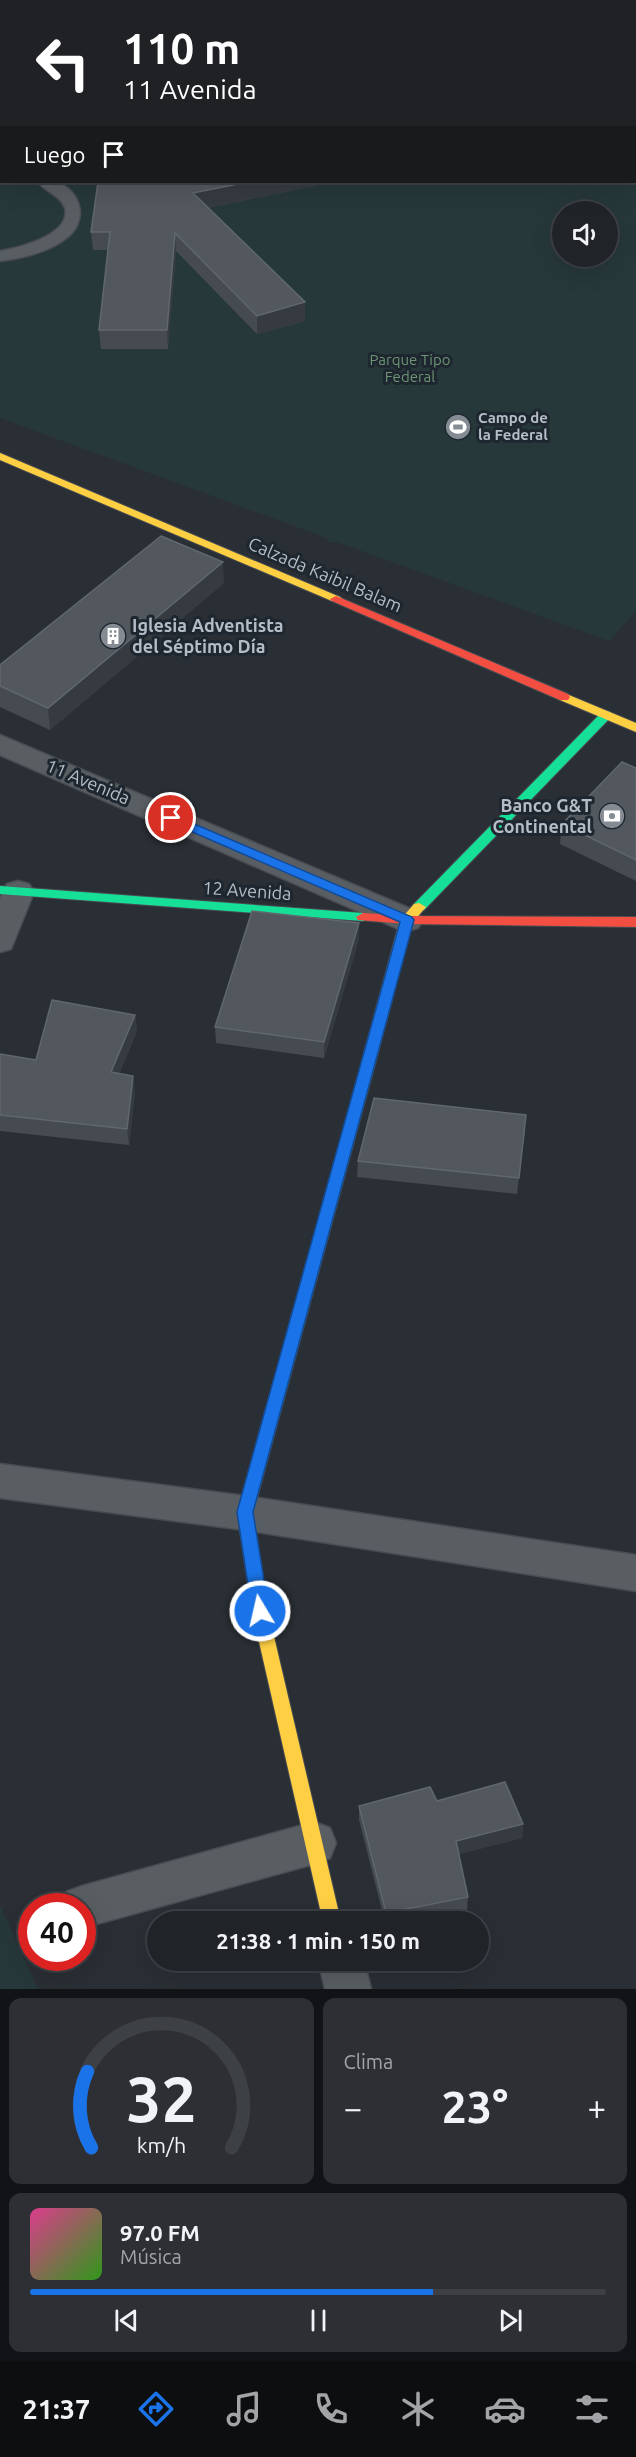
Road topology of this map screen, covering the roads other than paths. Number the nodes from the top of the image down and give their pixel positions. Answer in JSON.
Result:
{"nodes":[{"id":1,"x":48,"y":183,"type":"edge"},
{"id":2,"x":0,"y":256,"type":"edge"},
{"id":3,"x":0,"y":456,"type":"edge"},
{"id":4,"x":606,"y":715,"type":"junction"},
{"id":5,"x":636,"y":728,"type":"edge"},
{"id":6,"x":0,"y":744,"type":"edge"},
{"id":7,"x":9,"y":891,"type":"edge"},
{"id":8,"x":407,"y":920,"type":"junction"},
{"id":9,"x":636,"y":922,"type":"edge"},
{"id":10,"x":0,"y":941,"type":"edge"},
{"id":11,"x":0,"y":1481,"type":"edge"},
{"id":12,"x":245,"y":1512,"type":"junction"},
{"id":13,"x":636,"y":1573,"type":"edge"},
{"id":14,"x":314,"y":1843,"type":"junction"},
{"id":15,"x":96,"y":1903,"type":"edge"},
{"id":16,"x":329,"y":1911,"type":"edge"},
{"id":17,"x":344,"y":1971,"type":"edge"},
{"id":18,"x":348,"y":1989,"type":"edge"}],
"edges":[{"from":1,"to":2,"type":"lane"},
{"from":3,"to":4,"type":"street","name":"Calzada Kaibil Balam"},
{"from":4,"to":5,"type":"street","name":"Calzada Kaibil Balam"},
{"from":4,"to":8,"type":"street"},
{"from":6,"to":8,"type":"street","name":"11 Avenida"},
{"from":7,"to":8,"type":"street","name":"12 Avenida"},
{"from":7,"to":10,"type":"street"},
{"from":8,"to":9,"type":"street","name":"12 Avenida"},
{"from":8,"to":12,"type":"street"},
{"from":11,"to":12,"type":"street"},
{"from":12,"to":13,"type":"street"},
{"from":12,"to":14,"type":"street"},
{"from":14,"to":15,"type":"street"},
{"from":14,"to":16,"type":"street"},
{"from":17,"to":18,"type":"street"}]}
